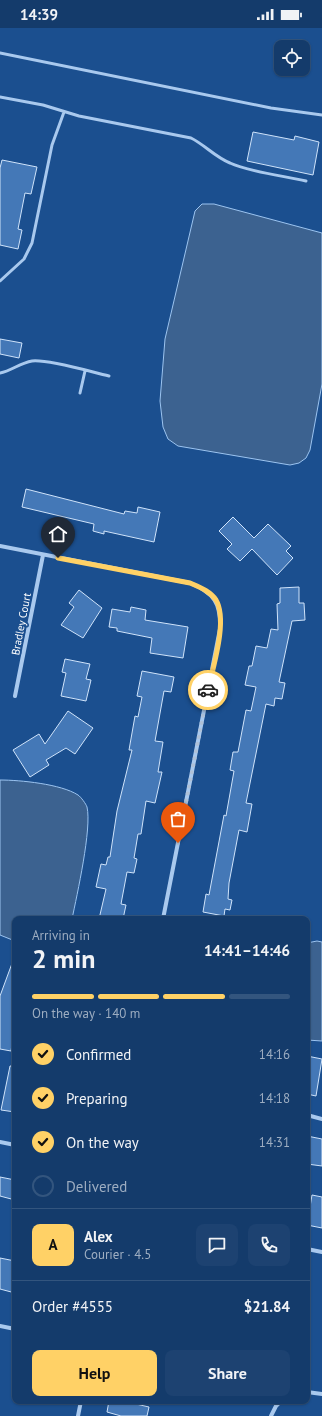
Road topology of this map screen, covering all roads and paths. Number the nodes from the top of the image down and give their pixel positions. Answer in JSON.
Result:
{"nodes":[{"id":1,"x":0,"y":53,"type":"edge"},
{"id":2,"x":0,"y":97,"type":"edge"},
{"id":3,"x":64,"y":112,"type":"junction"},
{"id":4,"x":322,"y":115,"type":"edge"},
{"id":5,"x":306,"y":181,"type":"dead end"},
{"id":6,"x":0,"y":281,"type":"edge"},
{"id":7,"x":85,"y":371,"type":"junction"},
{"id":8,"x":0,"y":373,"type":"edge"},
{"id":9,"x":109,"y":376,"type":"dead end"},
{"id":10,"x":80,"y":393,"type":"dead end"},
{"id":11,"x":0,"y":546,"type":"edge"},
{"id":12,"x":43,"y":555,"type":"junction"},
{"id":13,"x":15,"y":696,"type":"dead end"},
{"id":14,"x":164,"y":916,"type":"edge"},
{"id":15,"x":310,"y":1116,"type":"edge"},
{"id":16,"x":322,"y":1119,"type":"edge"},
{"id":17,"x":0,"y":1142,"type":"edge"},
{"id":18,"x":12,"y":1144,"type":"edge"},
{"id":19,"x":310,"y":1250,"type":"edge"},
{"id":20,"x":322,"y":1252,"type":"edge"},
{"id":21,"x":0,"y":1326,"type":"edge"},
{"id":22,"x":12,"y":1328,"type":"edge"},
{"id":23,"x":310,"y":1392,"type":"edge"},
{"id":24,"x":322,"y":1394,"type":"edge"},
{"id":25,"x":80,"y":1404,"type":"edge"},
{"id":26,"x":278,"y":1404,"type":"edge"},
{"id":27,"x":78,"y":1416,"type":"edge"},
{"id":28,"x":271,"y":1416,"type":"edge"}],
"edges":[{"from":1,"to":4,"type":"lane"},
{"from":2,"to":3,"type":"lane"},
{"from":3,"to":5,"type":"lane"},
{"from":3,"to":6,"type":"lane"},
{"from":7,"to":8,"type":"lane"},
{"from":7,"to":9,"type":"lane"},
{"from":7,"to":10,"type":"lane"},
{"from":11,"to":12,"type":"street"},
{"from":12,"to":13,"type":"street","name":"Bradley Court"},
{"from":12,"to":14,"type":"street"},
{"from":15,"to":16,"type":"street"},
{"from":17,"to":18,"type":"street"},
{"from":19,"to":20,"type":"street"},
{"from":21,"to":22,"type":"street"},
{"from":23,"to":24,"type":"street"},
{"from":25,"to":27,"type":"street"},
{"from":26,"to":28,"type":"street"}]}
